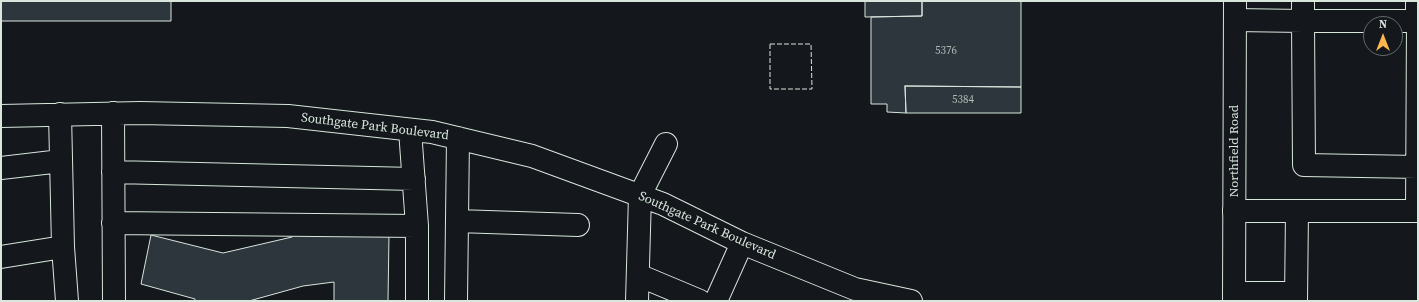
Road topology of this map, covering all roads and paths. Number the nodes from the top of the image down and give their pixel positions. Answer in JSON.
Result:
{"nodes":[{"id":1,"x":1235,"y":10,"type":"edge"},
{"id":2,"x":1303,"y":11,"type":"edge"},
{"id":3,"x":1417,"y":14,"type":"edge"},
{"id":4,"x":113,"y":113,"type":"junction"},
{"id":5,"x":60,"y":114,"type":"junction"},
{"id":6,"x":1,"y":116,"type":"edge"},
{"id":7,"x":410,"y":130,"type":"junction"},
{"id":8,"x":458,"y":138,"type":"junction"},
{"id":9,"x":666,"y":144,"type":"dead end"},
{"id":10,"x":61,"y":160,"type":"junction"},
{"id":11,"x":1418,"y":167,"type":"edge"},
{"id":12,"x":1,"y":168,"type":"edge"},
{"id":13,"x":113,"y":172,"type":"junction"},
{"id":14,"x":414,"y":179,"type":"junction"},
{"id":15,"x":640,"y":195,"type":"junction"},
{"id":16,"x":1417,"y":211,"type":"edge"},
{"id":17,"x":1234,"y":212,"type":"junction"},
{"id":18,"x":1297,"y":212,"type":"junction"},
{"id":19,"x":457,"y":221,"type":"junction"},
{"id":20,"x":113,"y":223,"type":"junction"},
{"id":21,"x":578,"y":225,"type":"dead end"},
{"id":22,"x":417,"y":226,"type":"junction"},
{"id":23,"x":742,"y":243,"type":"junction"},
{"id":24,"x":63,"y":247,"type":"junction"},
{"id":25,"x":1,"y":258,"type":"edge"},
{"id":26,"x":638,"y":275,"type":"junction"},
{"id":27,"x":1234,"y":297,"type":"edge"},
{"id":28,"x":1296,"y":297,"type":"edge"},
{"id":29,"x":67,"y":301,"type":"edge"},
{"id":30,"x":114,"y":301,"type":"edge"},
{"id":31,"x":417,"y":301,"type":"edge"},
{"id":32,"x":456,"y":301,"type":"edge"},
{"id":33,"x":637,"y":301,"type":"edge"},
{"id":34,"x":700,"y":301,"type":"edge"},
{"id":35,"x":716,"y":301,"type":"edge"},
{"id":36,"x":907,"y":301,"type":"edge"}],
"edges":[{"from":1,"to":2,"type":"street"},
{"from":1,"to":17,"type":"street","name":"Northfield Road"},
{"from":2,"to":3,"type":"street"},
{"from":2,"to":11,"type":"street"},
{"from":3,"to":11,"type":"street"},
{"from":4,"to":5,"type":"street","name":"Southgate Park Boulevard"},
{"from":4,"to":7,"type":"street","name":"Southgate Park Boulevard"},
{"from":4,"to":13,"type":"street"},
{"from":5,"to":6,"type":"street","name":"Southgate Park Boulevard"},
{"from":5,"to":10,"type":"street"},
{"from":7,"to":8,"type":"street","name":"Southgate Park Boulevard"},
{"from":7,"to":14,"type":"street"},
{"from":8,"to":15,"type":"street","name":"Southgate Park Boulevard"},
{"from":8,"to":19,"type":"street"},
{"from":9,"to":15,"type":"street"},
{"from":10,"to":12,"type":"street"},
{"from":10,"to":24,"type":"street"},
{"from":11,"to":16,"type":"street"},
{"from":13,"to":14,"type":"street"},
{"from":13,"to":20,"type":"street"},
{"from":14,"to":22,"type":"street"},
{"from":15,"to":23,"type":"street","name":"Southgate Park Boulevard"},
{"from":15,"to":26,"type":"street"},
{"from":16,"to":18,"type":"street"},
{"from":17,"to":18,"type":"street"},
{"from":17,"to":27,"type":"street","name":"Northfield Road"},
{"from":18,"to":28,"type":"street"},
{"from":19,"to":21,"type":"street"},
{"from":19,"to":32,"type":"street"},
{"from":20,"to":22,"type":"street"},
{"from":20,"to":30,"type":"street"},
{"from":22,"to":31,"type":"street"},
{"from":23,"to":35,"type":"street"},
{"from":23,"to":36,"type":"street","name":"Southgate Park Boulevard"},
{"from":24,"to":25,"type":"street"},
{"from":24,"to":29,"type":"street"},
{"from":26,"to":33,"type":"street"},
{"from":26,"to":34,"type":"street"},
{"from":27,"to":28,"type":"street"}]}
